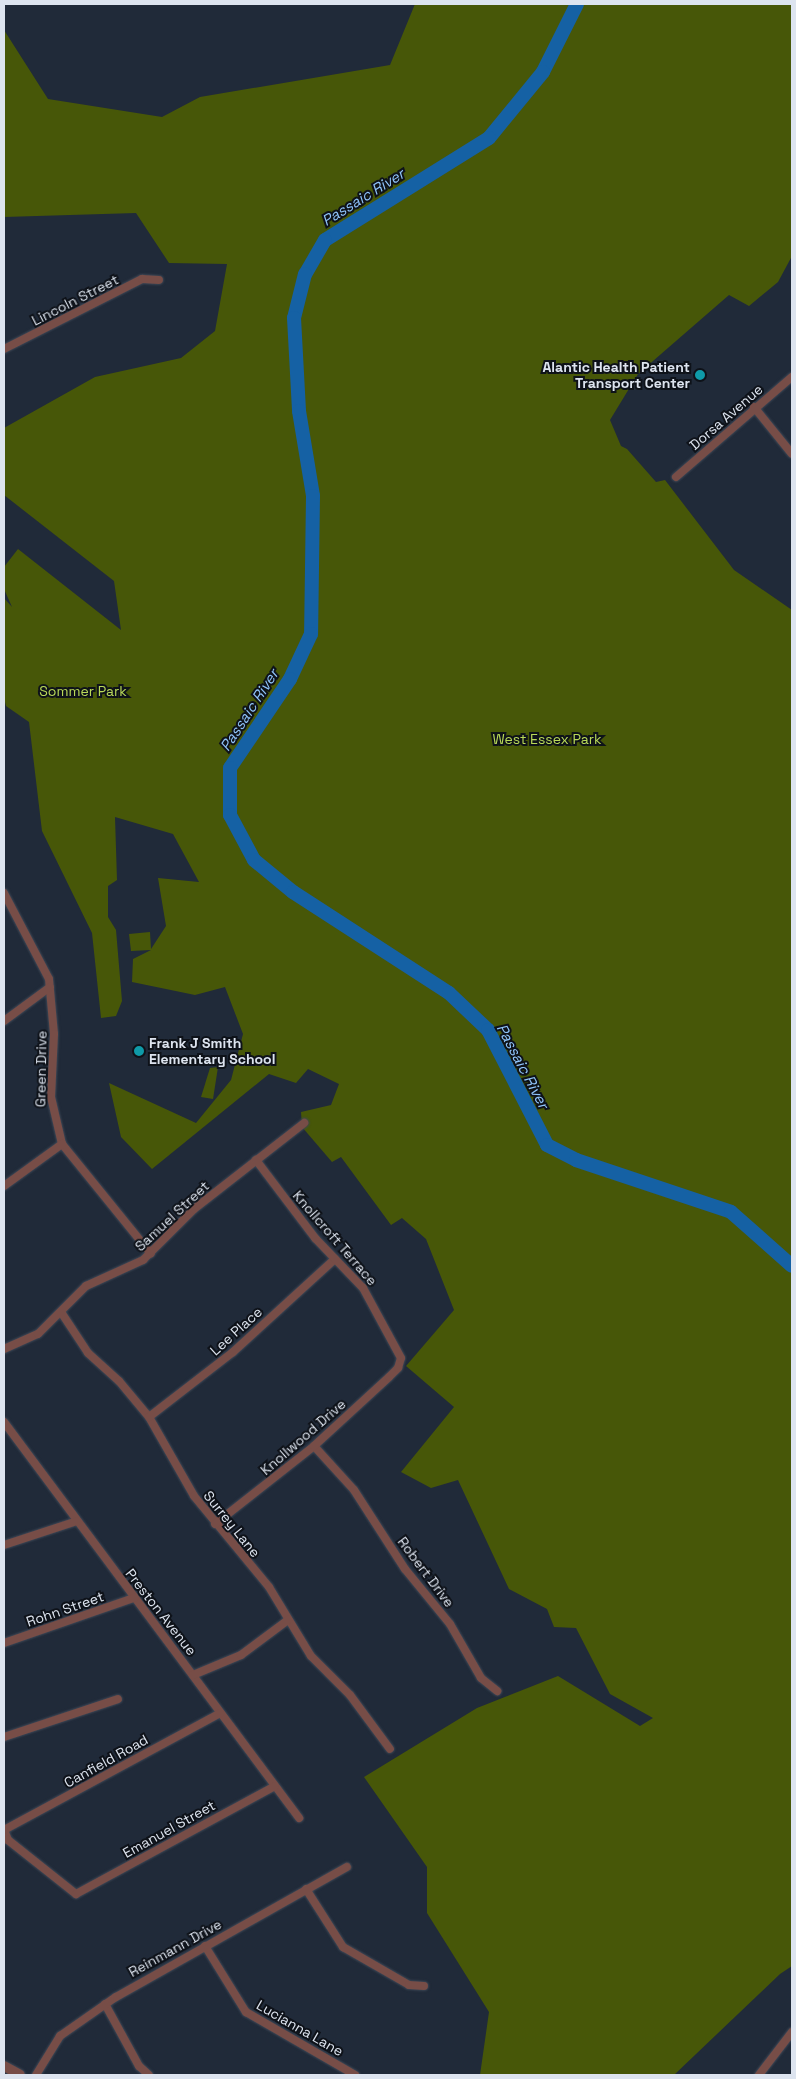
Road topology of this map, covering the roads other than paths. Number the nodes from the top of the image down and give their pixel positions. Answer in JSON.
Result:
{"nodes":[{"id":1,"x":159,"y":280,"type":"dead end"},
{"id":2,"x":4,"y":350,"type":"edge"},
{"id":3,"x":792,"y":376,"type":"edge"},
{"id":4,"x":754,"y":407,"type":"junction"},
{"id":5,"x":792,"y":454,"type":"edge"},
{"id":6,"x":676,"y":477,"type":"dead end"},
{"id":7,"x":4,"y":893,"type":"edge"},
{"id":8,"x":50,"y":987,"type":"junction"},
{"id":9,"x":4,"y":1021,"type":"edge"},
{"id":10,"x":304,"y":1123,"type":"dead end"},
{"id":11,"x":62,"y":1144,"type":"junction"},
{"id":12,"x":256,"y":1160,"type":"junction"},
{"id":13,"x":4,"y":1186,"type":"edge"},
{"id":14,"x":150,"y":1254,"type":"junction"},
{"id":15,"x":335,"y":1258,"type":"junction"},
{"id":16,"x":60,"y":1312,"type":"junction"},
{"id":17,"x":4,"y":1349,"type":"edge"},
{"id":18,"x":400,"y":1362,"type":"joint"},
{"id":19,"x":149,"y":1417,"type":"junction"},
{"id":20,"x":4,"y":1422,"type":"edge"},
{"id":21,"x":314,"y":1446,"type":"junction"},
{"id":22,"x":77,"y":1521,"type":"junction"},
{"id":23,"x":215,"y":1524,"type":"junction"},
{"id":24,"x":4,"y":1545,"type":"edge"},
{"id":25,"x":134,"y":1598,"type":"junction"},
{"id":26,"x":288,"y":1620,"type":"junction"},
{"id":27,"x":4,"y":1643,"type":"edge"},
{"id":28,"x":194,"y":1675,"type":"junction"},
{"id":29,"x":497,"y":1691,"type":"dead end"},
{"id":30,"x":118,"y":1699,"type":"dead end"},
{"id":31,"x":220,"y":1713,"type":"junction"},
{"id":32,"x":4,"y":1737,"type":"edge"},
{"id":33,"x":390,"y":1749,"type":"dead end"},
{"id":34,"x":275,"y":1786,"type":"junction"},
{"id":35,"x":299,"y":1818,"type":"dead end"},
{"id":36,"x":4,"y":1830,"type":"edge"},
{"id":37,"x":347,"y":1867,"type":"dead end"},
{"id":38,"x":306,"y":1889,"type":"junction"},
{"id":39,"x":205,"y":1946,"type":"junction"},
{"id":40,"x":424,"y":1986,"type":"dead end"},
{"id":41,"x":105,"y":2004,"type":"junction"},
{"id":42,"x":792,"y":2032,"type":"edge"},
{"id":43,"x":4,"y":2066,"type":"edge"},
{"id":44,"x":20,"y":2075,"type":"edge"},
{"id":45,"x":36,"y":2075,"type":"edge"},
{"id":46,"x":149,"y":2075,"type":"edge"},
{"id":47,"x":356,"y":2075,"type":"edge"},
{"id":48,"x":759,"y":2075,"type":"edge"}],
"edges":[{"from":1,"to":2,"type":"street","name":"Lincoln Street"},
{"from":3,"to":4,"type":"street","name":"Dorsa Avenue"},
{"from":4,"to":5,"type":"street"},
{"from":4,"to":6,"type":"street","name":"Dorsa Avenue"},
{"from":7,"to":8,"type":"street","name":"Green Drive"},
{"from":8,"to":9,"type":"street"},
{"from":8,"to":11,"type":"street","name":"Green Drive"},
{"from":10,"to":12,"type":"street","name":"Samuel Street"},
{"from":11,"to":13,"type":"street"},
{"from":11,"to":14,"type":"street","name":"Green Drive"},
{"from":12,"to":14,"type":"street","name":"Samuel Street"},
{"from":12,"to":15,"type":"street","name":"Knollcroft Terrace"},
{"from":14,"to":16,"type":"street","name":"Samuel Street"},
{"from":15,"to":18,"type":"street","name":"Knollcroft Terrace"},
{"from":15,"to":19,"type":"street","name":"Lee Place"},
{"from":16,"to":17,"type":"street","name":"Samuel Street"},
{"from":16,"to":19,"type":"street","name":"Surrey Lane"},
{"from":18,"to":21,"type":"street","name":"Knollwood Drive"},
{"from":19,"to":23,"type":"street","name":"Surrey Lane"},
{"from":20,"to":22,"type":"street","name":"Preston Avenue"},
{"from":21,"to":23,"type":"street","name":"Knollwood Drive"},
{"from":21,"to":29,"type":"street","name":"Robert Drive"},
{"from":22,"to":24,"type":"street"},
{"from":22,"to":25,"type":"street","name":"Preston Avenue"},
{"from":23,"to":26,"type":"street","name":"Surrey Lane"},
{"from":25,"to":27,"type":"street","name":"Rohn Street"},
{"from":25,"to":28,"type":"street","name":"Preston Avenue"},
{"from":26,"to":28,"type":"street"},
{"from":26,"to":33,"type":"street","name":"Surrey Lane"},
{"from":28,"to":31,"type":"street","name":"Preston Avenue"},
{"from":30,"to":32,"type":"street"},
{"from":31,"to":34,"type":"street","name":"Preston Avenue"},
{"from":31,"to":36,"type":"street","name":"Canfield Road"},
{"from":34,"to":35,"type":"street","name":"Preston Avenue"},
{"from":34,"to":36,"type":"street","name":"Emanuel Street"},
{"from":37,"to":38,"type":"street","name":"Reinmann Drive"},
{"from":38,"to":39,"type":"street","name":"Reinmann Drive"},
{"from":38,"to":40,"type":"street"},
{"from":39,"to":41,"type":"street","name":"Reinmann Drive"},
{"from":39,"to":47,"type":"street","name":"Lucianna Lane"},
{"from":41,"to":45,"type":"street","name":"Reinmann Drive"},
{"from":41,"to":46,"type":"street"},
{"from":42,"to":48,"type":"street"},
{"from":43,"to":44,"type":"street"}]}
